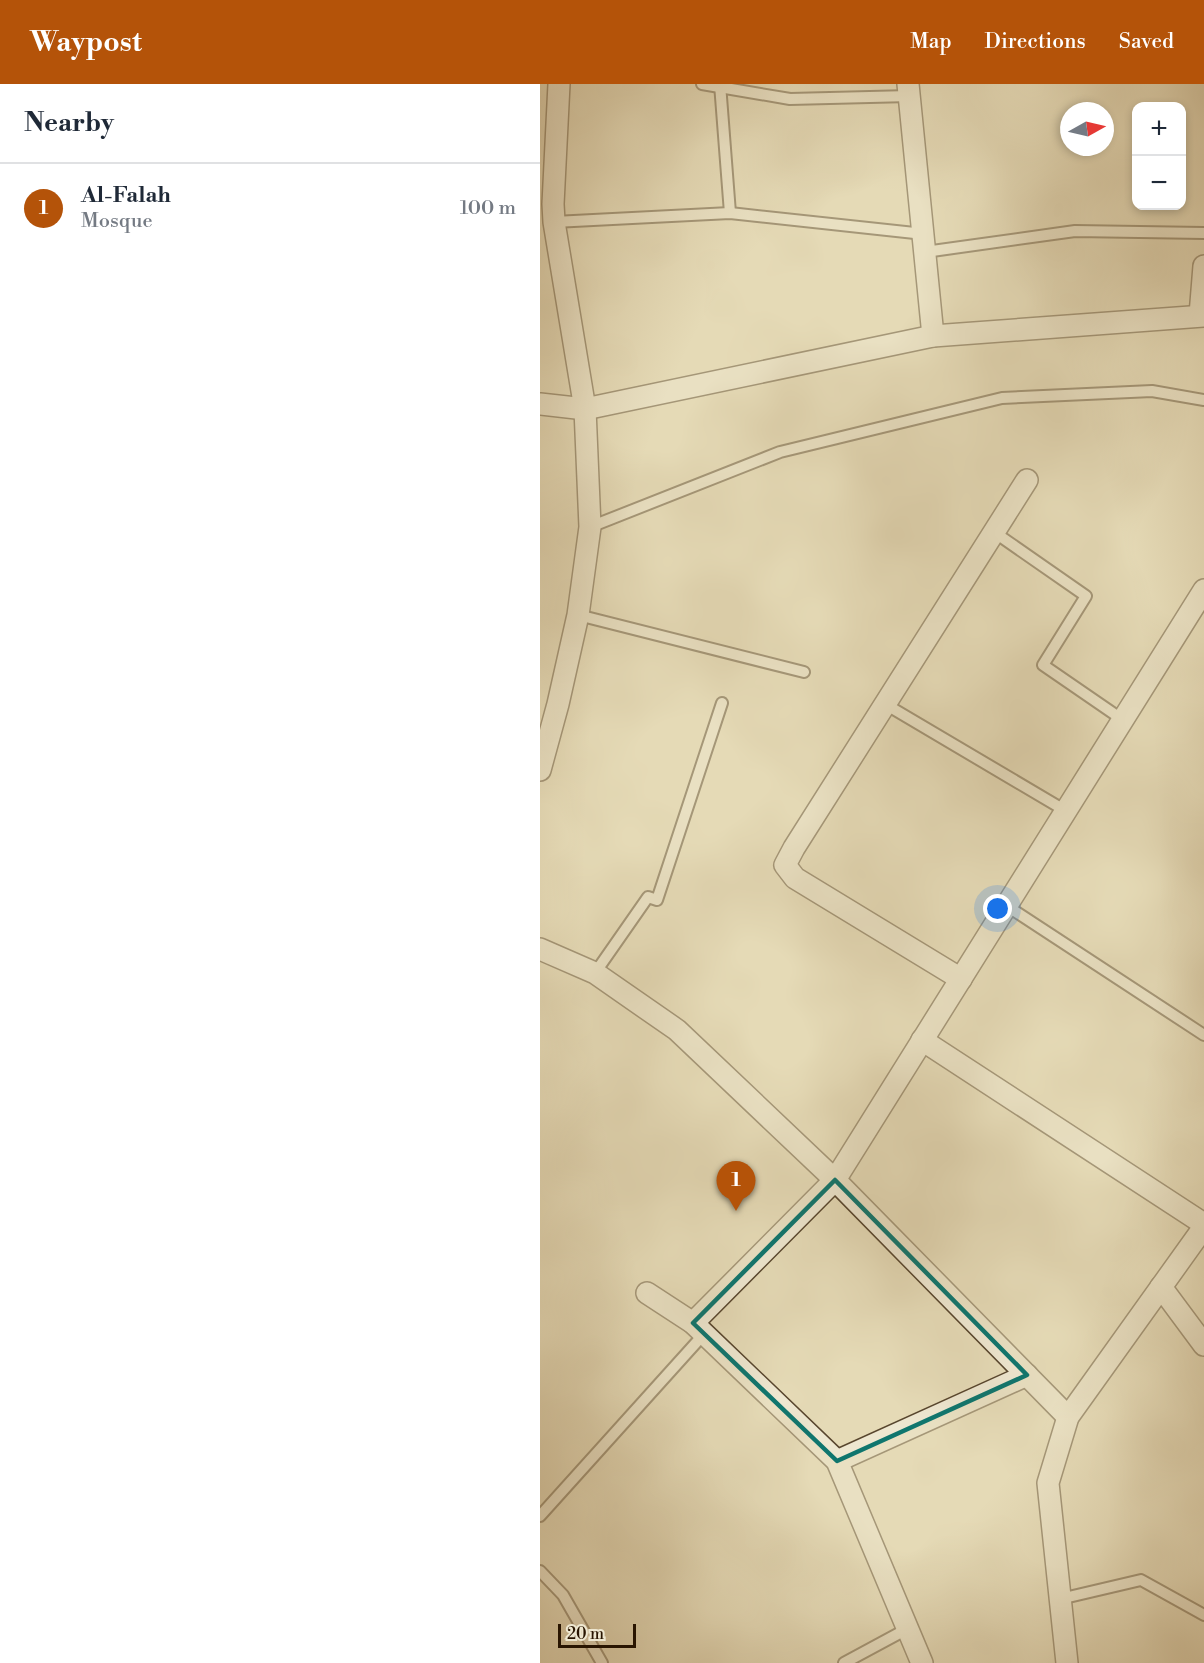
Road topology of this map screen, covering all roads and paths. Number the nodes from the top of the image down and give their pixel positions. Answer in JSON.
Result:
{"nodes":[{"id":1,"x":559,"y":84,"type":"edge"},
{"id":2,"x":702,"y":84,"type":"edge"},
{"id":3,"x":720,"y":86,"type":"edge"},
{"id":4,"x":909,"y":90,"type":"edge"},
{"id":5,"x":549,"y":210,"type":"edge"},
{"id":6,"x":730,"y":213,"type":"junction"},
{"id":7,"x":1204,"y":233,"type":"edge"},
{"id":8,"x":924,"y":243,"type":"junction"},
{"id":9,"x":1204,"y":266,"type":"edge"},
{"id":10,"x":1202,"y":316,"type":"edge"},
{"id":11,"x":933,"y":336,"type":"junction"},
{"id":12,"x":1204,"y":400,"type":"edge"},
{"id":13,"x":540,"y":404,"type":"edge"},
{"id":14,"x":585,"y":409,"type":"junction"},
{"id":15,"x":1027,"y":480,"type":"dead end"},
{"id":16,"x":590,"y":527,"type":"junction"},
{"id":17,"x":994,"y":532,"type":"junction"},
{"id":18,"x":1204,"y":590,"type":"edge"},
{"id":19,"x":578,"y":615,"type":"junction"},
{"id":20,"x":804,"y":672,"type":"dead end"},
{"id":21,"x":722,"y":703,"type":"dead end"},
{"id":22,"x":885,"y":704,"type":"junction"},
{"id":23,"x":549,"y":709,"type":"edge"},
{"id":24,"x":1123,"y":720,"type":"junction"},
{"id":25,"x":540,"y":770,"type":"edge"},
{"id":26,"x":1066,"y":811,"type":"junction"},
{"id":27,"x":1007,"y":906,"type":"junction"},
{"id":28,"x":540,"y":949,"type":"edge"},
{"id":29,"x":595,"y":974,"type":"junction"},
{"id":30,"x":961,"y":979,"type":"junction"},
{"id":31,"x":1204,"y":1035,"type":"edge"},
{"id":32,"x":922,"y":1040,"type":"junction"},
{"id":33,"x":835,"y":1180,"type":"junction"},
{"id":34,"x":1204,"y":1226,"type":"edge"},
{"id":35,"x":1161,"y":1287,"type":"junction"},
{"id":36,"x":647,"y":1293,"type":"dead end"},
{"id":37,"x":698,"y":1329,"type":"junction"},
{"id":38,"x":1204,"y":1345,"type":"edge"},
{"id":39,"x":1027,"y":1375,"type":"junction"},
{"id":40,"x":1068,"y":1417,"type":"junction"},
{"id":41,"x":837,"y":1461,"type":"junction"},
{"id":42,"x":540,"y":1516,"type":"edge"},
{"id":43,"x":540,"y":1571,"type":"edge"},
{"id":44,"x":1060,"y":1599,"type":"junction"},
{"id":45,"x":1204,"y":1615,"type":"edge"},
{"id":46,"x":907,"y":1629,"type":"junction"},
{"id":47,"x":602,"y":1663,"type":"edge"},
{"id":48,"x":844,"y":1663,"type":"edge"},
{"id":49,"x":922,"y":1663,"type":"edge"},
{"id":50,"x":1067,"y":1663,"type":"edge"}],
"edges":[{"from":1,"to":5,"type":"street"},
{"from":2,"to":3,"type":"lane"},
{"from":3,"to":4,"type":"lane"},
{"from":3,"to":6,"type":"lane"},
{"from":4,"to":8,"type":"street"},
{"from":5,"to":6,"type":"lane"},
{"from":5,"to":14,"type":"street"},
{"from":6,"to":8,"type":"lane"},
{"from":7,"to":8,"type":"lane"},
{"from":8,"to":11,"type":"street"},
{"from":9,"to":10,"type":"street"},
{"from":10,"to":11,"type":"street"},
{"from":11,"to":14,"type":"street"},
{"from":12,"to":16,"type":"lane"},
{"from":13,"to":14,"type":"street"},
{"from":14,"to":16,"type":"street"},
{"from":15,"to":17,"type":"street"},
{"from":16,"to":19,"type":"street"},
{"from":17,"to":22,"type":"street"},
{"from":17,"to":24,"type":"lane"},
{"from":18,"to":24,"type":"street"},
{"from":19,"to":20,"type":"lane"},
{"from":19,"to":23,"type":"street"},
{"from":21,"to":29,"type":"lane"},
{"from":22,"to":26,"type":"lane"},
{"from":22,"to":30,"type":"street"},
{"from":23,"to":25,"type":"street"},
{"from":24,"to":26,"type":"street"},
{"from":26,"to":27,"type":"street"},
{"from":27,"to":30,"type":"street"},
{"from":27,"to":31,"type":"lane"},
{"from":28,"to":29,"type":"street"},
{"from":29,"to":33,"type":"street"},
{"from":30,"to":32,"type":"street"},
{"from":32,"to":33,"type":"street"},
{"from":32,"to":34,"type":"street"},
{"from":33,"to":37,"type":"street"},
{"from":33,"to":39,"type":"street"},
{"from":34,"to":35,"type":"street"},
{"from":35,"to":38,"type":"street"},
{"from":35,"to":40,"type":"street"},
{"from":36,"to":37,"type":"street"},
{"from":37,"to":41,"type":"street"},
{"from":37,"to":42,"type":"lane"},
{"from":39,"to":40,"type":"street"},
{"from":39,"to":41,"type":"street"},
{"from":40,"to":44,"type":"street"},
{"from":41,"to":46,"type":"street"},
{"from":43,"to":47,"type":"lane"},
{"from":44,"to":45,"type":"lane"},
{"from":44,"to":50,"type":"street"},
{"from":46,"to":48,"type":"lane"},
{"from":46,"to":49,"type":"street"}]}
